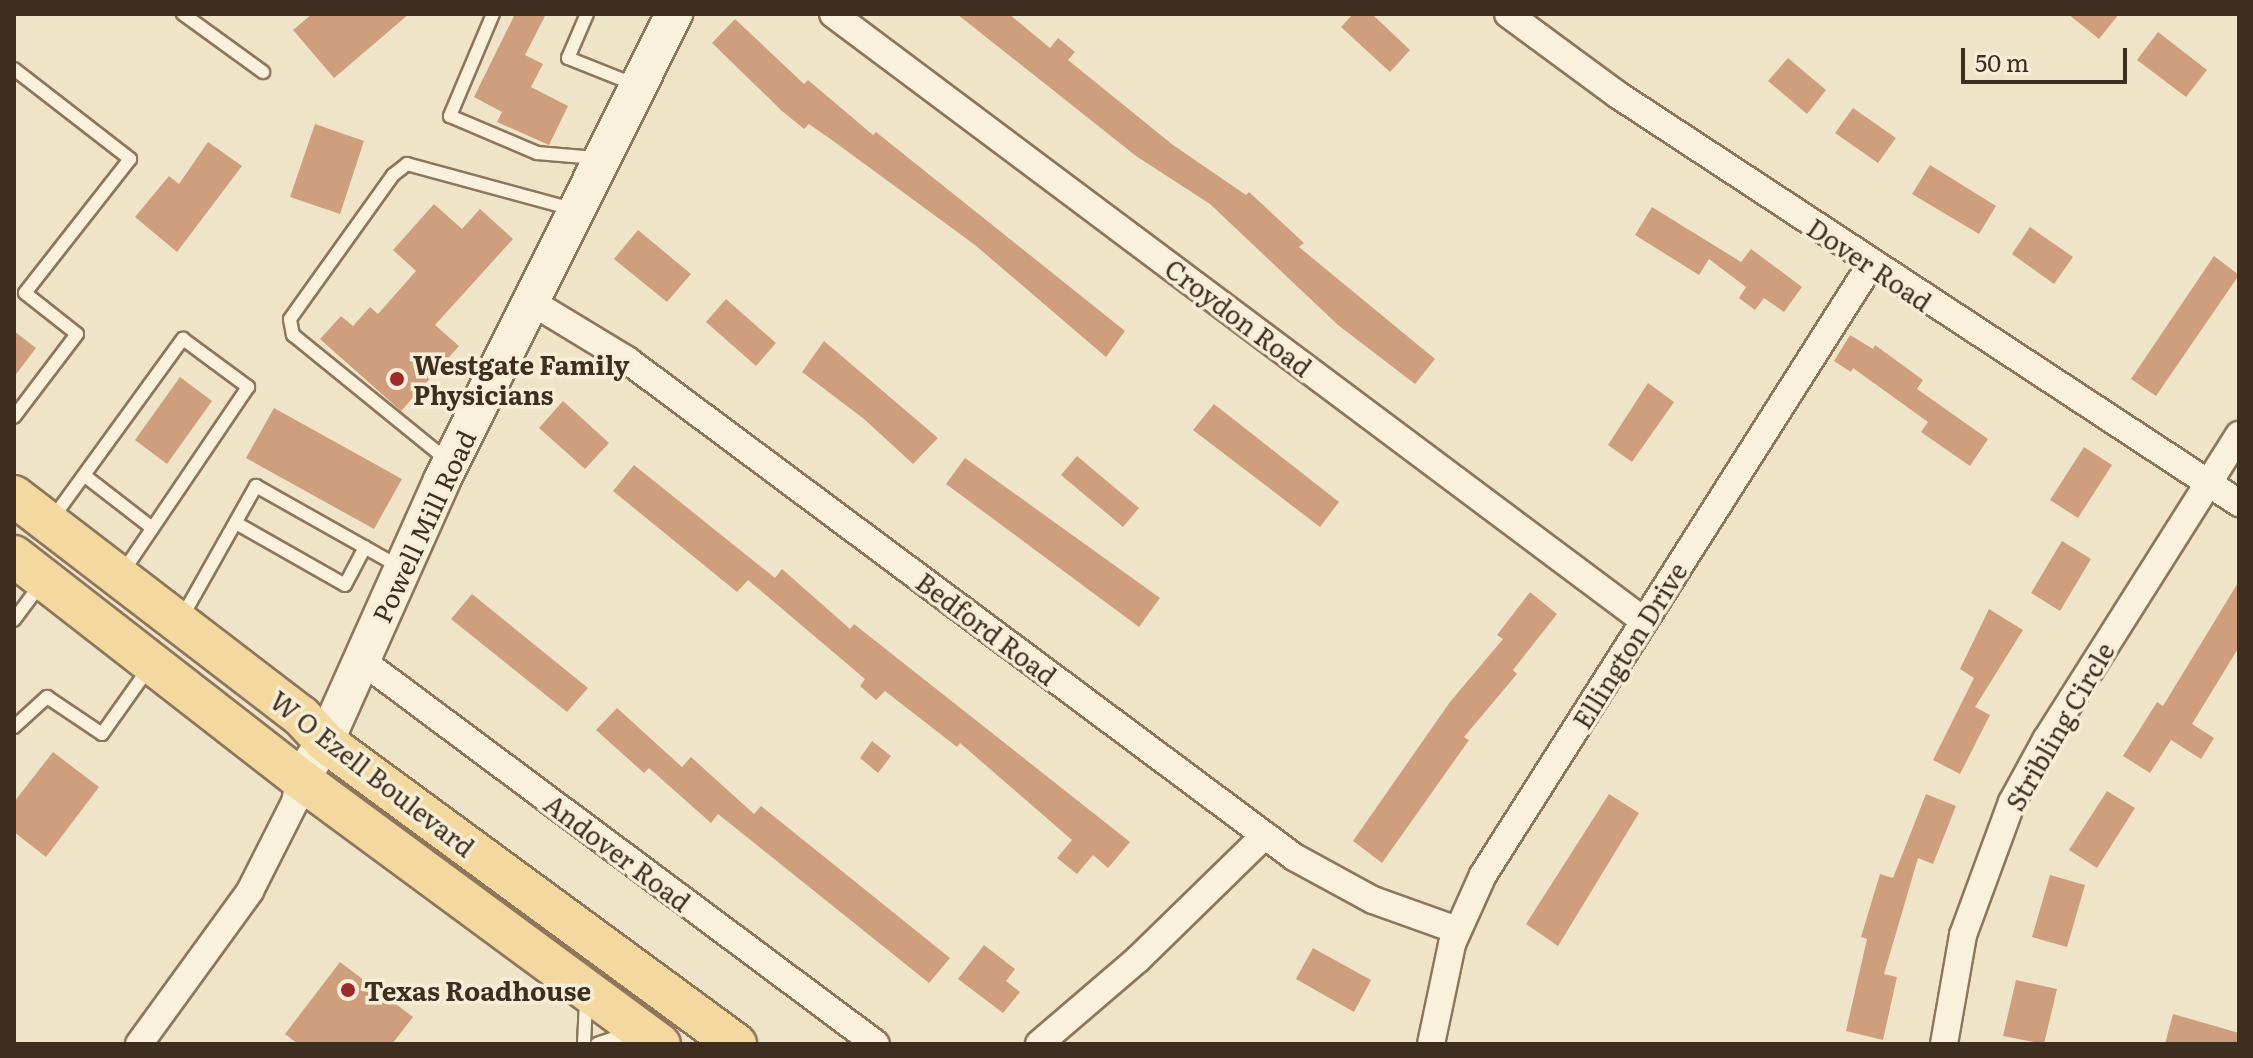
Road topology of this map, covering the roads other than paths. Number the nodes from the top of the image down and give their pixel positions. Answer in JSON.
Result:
{"nodes":[{"id":1,"x":183,"y":14,"type":"edge"},
{"id":2,"x":493,"y":14,"type":"edge"},
{"id":3,"x":587,"y":14,"type":"edge"},
{"id":4,"x":674,"y":14,"type":"edge"},
{"id":5,"x":833,"y":14,"type":"edge"},
{"id":6,"x":1508,"y":14,"type":"edge"},
{"id":7,"x":14,"y":69,"type":"edge"},
{"id":8,"x":263,"y":72,"type":"dead end"},
{"id":9,"x":638,"y":86,"type":"junction"},
{"id":10,"x":601,"y":159,"type":"junction"},
{"id":11,"x":576,"y":210,"type":"junction"},
{"id":12,"x":1871,"y":264,"type":"junction"},
{"id":13,"x":530,"y":301,"type":"junction"},
{"id":14,"x":14,"y":417,"type":"edge"},
{"id":15,"x":2239,"y":435,"type":"edge"},
{"id":16,"x":451,"y":463,"type":"junction"},
{"id":17,"x":85,"y":476,"type":"junction"},
{"id":18,"x":2208,"y":483,"type":"junction"},
{"id":19,"x":14,"y":496,"type":"edge"},
{"id":20,"x":2239,"y":503,"type":"edge"},
{"id":21,"x":50,"y":522,"type":"junction"},
{"id":22,"x":236,"y":523,"type":"junction"},
{"id":23,"x":152,"y":528,"type":"junction"},
{"id":24,"x":365,"y":547,"type":"junction"},
{"id":25,"x":29,"y":568,"type":"edge"},
{"id":26,"x":403,"y":569,"type":"junction"},
{"id":27,"x":120,"y":576,"type":"junction"},
{"id":28,"x":14,"y":620,"type":"edge"},
{"id":29,"x":1644,"y":621,"type":"junction"},
{"id":30,"x":179,"y":622,"type":"junction"},
{"id":31,"x":361,"y":660,"type":"junction"},
{"id":32,"x":152,"y":663,"type":"junction"},
{"id":33,"x":14,"y":727,"type":"edge"},
{"id":34,"x":325,"y":742,"type":"junction"},
{"id":35,"x":300,"y":779,"type":"junction"},
{"id":36,"x":1265,"y":835,"type":"junction"},
{"id":37,"x":1457,"y":930,"type":"junction"},
{"id":38,"x":587,"y":989,"type":"junction"},
{"id":39,"x":650,"y":1037,"type":"edge"},
{"id":40,"x":146,"y":1041,"type":"edge"},
{"id":41,"x":584,"y":1044,"type":"edge"},
{"id":42,"x":597,"y":1044,"type":"edge"},
{"id":43,"x":736,"y":1044,"type":"edge"},
{"id":44,"x":876,"y":1044,"type":"edge"},
{"id":45,"x":1039,"y":1044,"type":"edge"},
{"id":46,"x":1431,"y":1044,"type":"edge"},
{"id":47,"x":1944,"y":1044,"type":"edge"}],
"edges":[{"from":1,"to":8,"type":"lane"},
{"from":2,"to":10,"type":"lane"},
{"from":3,"to":9,"type":"lane"},
{"from":4,"to":9,"type":"street","name":"Powell Mill Road"},
{"from":5,"to":29,"type":"street","name":"Croydon Road"},
{"from":6,"to":12,"type":"street","name":"Dover Road"},
{"from":7,"to":14,"type":"lane"},
{"from":9,"to":10,"type":"street","name":"Powell Mill Road"},
{"from":10,"to":11,"type":"street","name":"Powell Mill Road"},
{"from":11,"to":13,"type":"street","name":"Powell Mill Road"},
{"from":11,"to":16,"type":"lane"},
{"from":12,"to":18,"type":"street","name":"Dover Road"},
{"from":12,"to":29,"type":"street","name":"Ellington Drive"},
{"from":13,"to":16,"type":"street","name":"Powell Mill Road"},
{"from":13,"to":36,"type":"street","name":"Bedford Road"},
{"from":15,"to":18,"type":"street","name":"Stribling Circle"},
{"from":16,"to":26,"type":"street","name":"Powell Mill Road"},
{"from":17,"to":21,"type":"lane"},
{"from":17,"to":23,"type":"lane"},
{"from":17,"to":23,"type":"lane"},
{"from":18,"to":20,"type":"street","name":"Dover Road"},
{"from":18,"to":47,"type":"street","name":"Stribling Circle"},
{"from":19,"to":21,"type":"main road","name":"W O Ezell Boulevard"},
{"from":21,"to":27,"type":"main road","name":"W O Ezell Boulevard"},
{"from":22,"to":24,"type":"lane"},
{"from":22,"to":24,"type":"lane"},
{"from":22,"to":30,"type":"lane"},
{"from":23,"to":27,"type":"lane"},
{"from":24,"to":26,"type":"lane"},
{"from":25,"to":28,"type":"lane"},
{"from":25,"to":32,"type":"main road","name":"W O Ezell Boulevard"},
{"from":26,"to":31,"type":"street","name":"Powell Mill Road"},
{"from":27,"to":30,"type":"main road","name":"W O Ezell Boulevard"},
{"from":29,"to":37,"type":"street","name":"Ellington Drive"},
{"from":30,"to":34,"type":"main road","name":"W O Ezell Boulevard"},
{"from":31,"to":34,"type":"street","name":"Powell Mill Road"},
{"from":31,"to":44,"type":"street","name":"Andover Road"},
{"from":32,"to":33,"type":"lane"},
{"from":32,"to":35,"type":"main road","name":"W O Ezell Boulevard"},
{"from":34,"to":35,"type":"street","name":"Powell Mill Road"},
{"from":34,"to":43,"type":"main road","name":"W O Ezell Boulevard"},
{"from":35,"to":38,"type":"main road","name":"W O Ezell Boulevard"},
{"from":35,"to":40,"type":"street"},
{"from":36,"to":37,"type":"street","name":"Bedford Road"},
{"from":36,"to":45,"type":"street"},
{"from":37,"to":46,"type":"street","name":"Ellington Drive"},
{"from":38,"to":39,"type":"main road","name":"W O Ezell Boulevard"},
{"from":38,"to":41,"type":"lane"},
{"from":39,"to":42,"type":"lane"}]}
